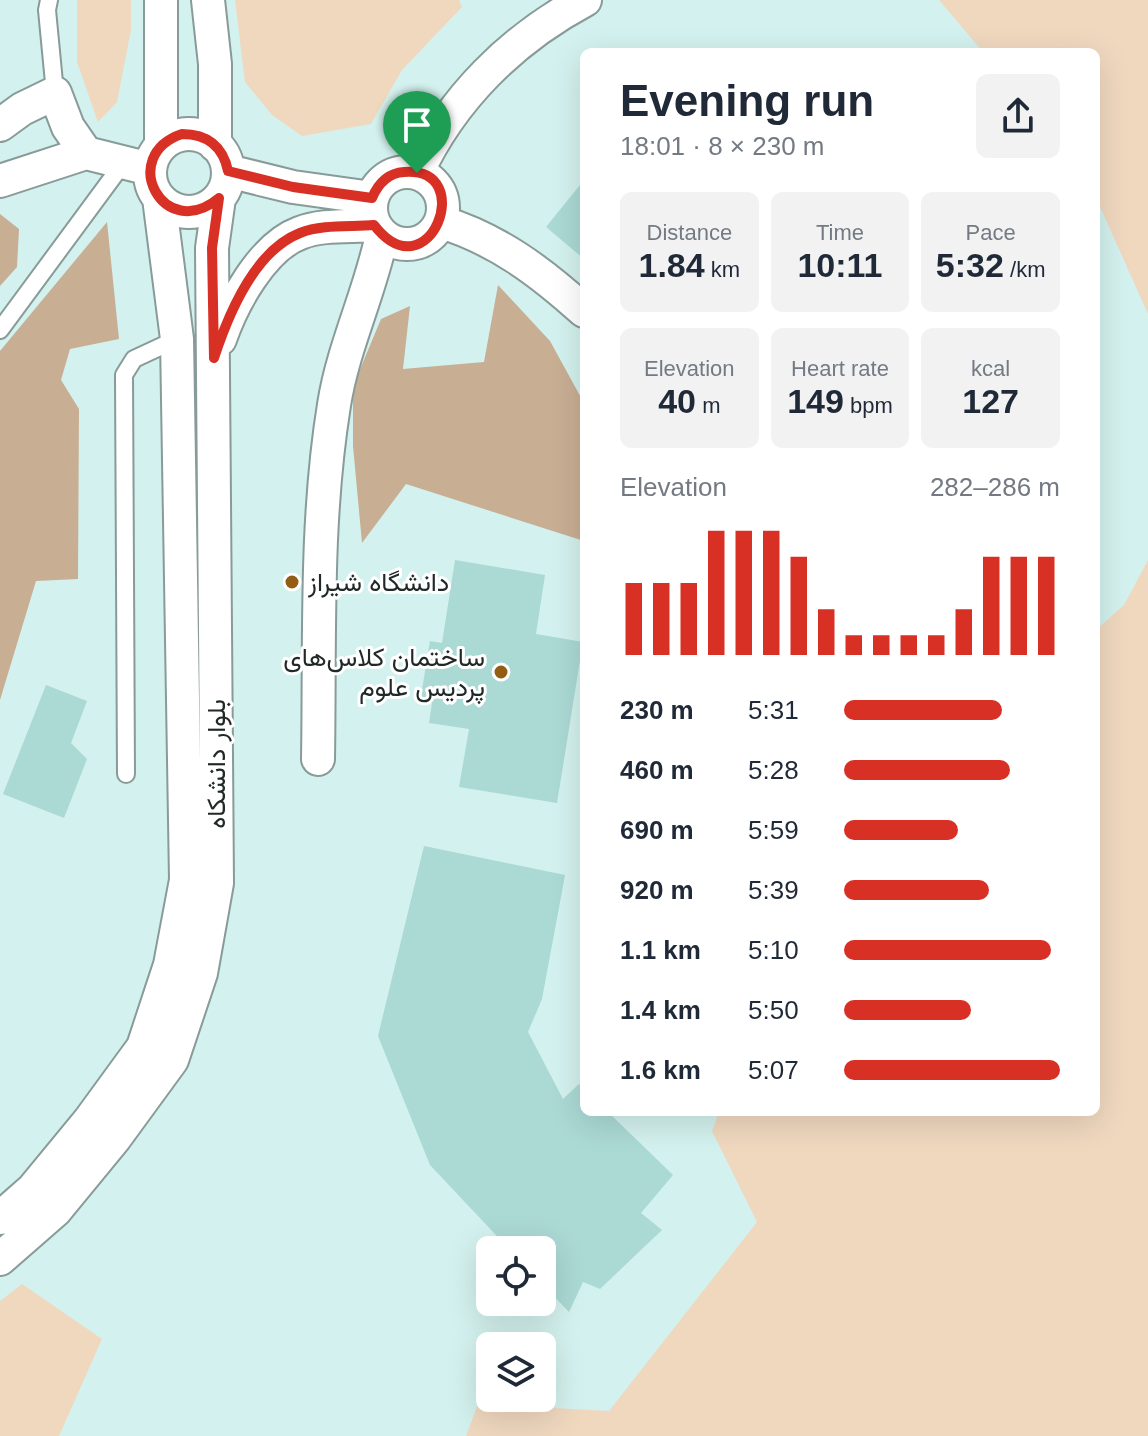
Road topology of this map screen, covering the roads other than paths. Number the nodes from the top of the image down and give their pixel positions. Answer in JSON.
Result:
{"nodes":[{"id":1,"x":161,"y":0,"type":"edge"},
{"id":2,"x":208,"y":0,"type":"edge"},
{"id":3,"x":585,"y":0,"type":"edge"},
{"id":4,"x":47,"y":3,"type":"edge"},
{"id":5,"x":55,"y":93,"type":"junction"},
{"id":6,"x":0,"y":125,"type":"edge"},
{"id":7,"x":86,"y":153,"type":"junction"},
{"id":8,"x":149,"y":169,"type":"junction"},
{"id":9,"x":221,"y":171,"type":"junction"},
{"id":10,"x":417,"y":173,"type":"junction"},
{"id":11,"x":0,"y":181,"type":"edge"},
{"id":12,"x":376,"y":219,"type":"junction"},
{"id":13,"x":441,"y":222,"type":"junction"},
{"id":14,"x":580,"y":308,"type":"edge"},
{"id":15,"x":0,"y":330,"type":"edge"},
{"id":16,"x":177,"y":339,"type":"junction"},
{"id":17,"x":214,"y":358,"type":"junction"},
{"id":18,"x":318,"y":759,"type":"dead end"},
{"id":19,"x":126,"y":774,"type":"dead end"},
{"id":20,"x":0,"y":1218,"type":"edge"},
{"id":21,"x":0,"y":1259,"type":"edge"}],
"edges":[{"from":1,"to":8,"type":"street","name":"بلوار دانشکاه"},
{"from":2,"to":9,"type":"street","name":"بلوار دانشکاه"},
{"from":3,"to":10,"type":"street"},
{"from":4,"to":5,"type":"lane"},
{"from":5,"to":6,"type":"street"},
{"from":5,"to":7,"type":"street"},
{"from":7,"to":8,"type":"street"},
{"from":7,"to":11,"type":"street"},
{"from":8,"to":9,"type":"street"},
{"from":8,"to":9,"type":"street"},
{"from":8,"to":15,"type":"lane"},
{"from":8,"to":16,"type":"street","name":"بلوار دانشکاه"},
{"from":9,"to":12,"type":"street"},
{"from":9,"to":17,"type":"street","name":"بلوار دانشکاه"},
{"from":10,"to":12,"type":"street"},
{"from":10,"to":13,"type":"street"},
{"from":12,"to":13,"type":"street"},
{"from":12,"to":17,"type":"street"},
{"from":12,"to":18,"type":"street"},
{"from":13,"to":14,"type":"street"},
{"from":16,"to":19,"type":"lane"},
{"from":16,"to":20,"type":"street","name":"بلوار دانشکاه"},
{"from":17,"to":21,"type":"street","name":"بلوار دانشکاه"}]}
